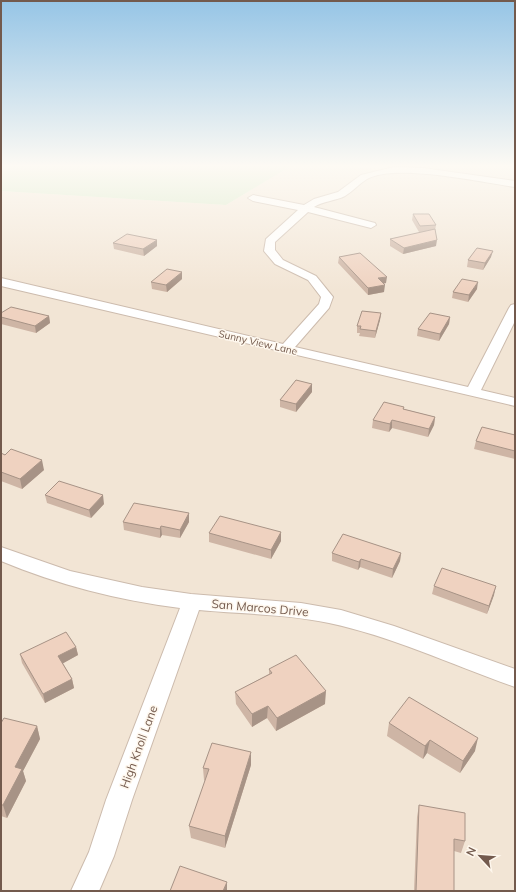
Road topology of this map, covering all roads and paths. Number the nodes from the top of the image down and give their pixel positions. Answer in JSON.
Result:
{"nodes":[{"id":1,"x":306,"y":208,"type":"joint"},
{"id":2,"x":371,"y":225,"type":"dead end"},
{"id":3,"x":1,"y":282,"type":"edge"},
{"id":4,"x":515,"y":308,"type":"edge"},
{"id":5,"x":286,"y":349,"type":"junction"},
{"id":6,"x":473,"y":392,"type":"junction"},
{"id":7,"x":515,"y":402,"type":"edge"},
{"id":8,"x":1,"y":554,"type":"edge"},
{"id":9,"x":192,"y":602,"type":"junction"},
{"id":10,"x":515,"y":678,"type":"edge"},
{"id":11,"x":85,"y":891,"type":"edge"}],
"edges":[{"from":1,"to":2,"type":"street"},
{"from":1,"to":5,"type":"street"},
{"from":3,"to":5,"type":"street","name":"Sunny View Lane"},
{"from":4,"to":6,"type":"street"},
{"from":5,"to":6,"type":"street","name":"Sunny View Lane"},
{"from":6,"to":7,"type":"street","name":"Sunny View Lane"},
{"from":8,"to":9,"type":"street","name":"San Marcos Drive"},
{"from":9,"to":10,"type":"street","name":"San Marcos Drive"},
{"from":9,"to":11,"type":"street","name":"High Knoll Lane"}]}
